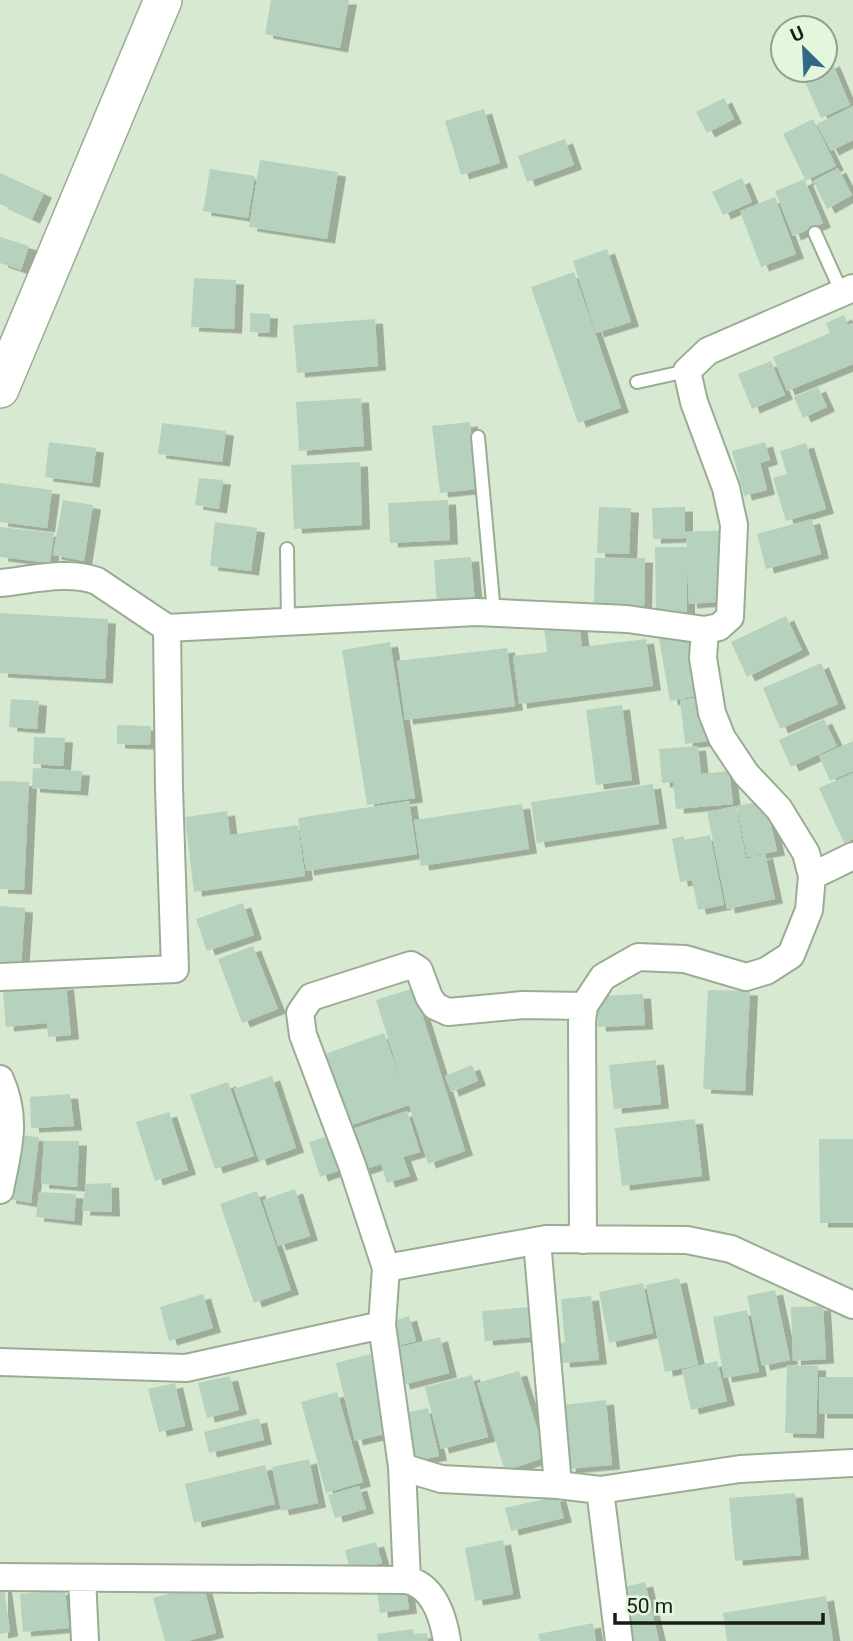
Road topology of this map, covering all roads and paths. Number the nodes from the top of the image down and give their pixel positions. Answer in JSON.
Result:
{"nodes":[{"id":1,"x":163,"y":0,"type":"edge"},
{"id":2,"x":815,"y":233,"type":"dead end"},
{"id":3,"x":847,"y":291,"type":"edge"},
{"id":4,"x":687,"y":371,"type":"junction"},
{"id":5,"x":637,"y":382,"type":"dead end"},
{"id":6,"x":0,"y":389,"type":"edge"},
{"id":7,"x":478,"y":437,"type":"dead end"},
{"id":8,"x":286,"y":549,"type":"dead end"},
{"id":9,"x":0,"y":583,"type":"edge"},
{"id":10,"x":495,"y":613,"type":"junction"},
{"id":11,"x":288,"y":621,"type":"junction"},
{"id":12,"x":167,"y":628,"type":"junction"},
{"id":13,"x":705,"y":631,"type":"junction"},
{"id":14,"x":853,"y":856,"type":"edge"},
{"id":15,"x":812,"y":876,"type":"junction"},
{"id":16,"x":0,"y":977,"type":"edge"},
{"id":17,"x":584,"y":1006,"type":"junction"},
{"id":18,"x":0,"y":1079,"type":"edge"},
{"id":19,"x":0,"y":1190,"type":"edge"},
{"id":20,"x":583,"y":1240,"type":"junction"},
{"id":21,"x":537,"y":1241,"type":"junction"},
{"id":22,"x":386,"y":1268,"type":"junction"},
{"id":23,"x":853,"y":1305,"type":"edge"},
{"id":24,"x":382,"y":1325,"type":"junction"},
{"id":25,"x":0,"y":1362,"type":"edge"},
{"id":26,"x":853,"y":1463,"type":"edge"},
{"id":27,"x":402,"y":1467,"type":"junction"},
{"id":28,"x":558,"y":1485,"type":"junction"},
{"id":29,"x":600,"y":1490,"type":"junction"},
{"id":30,"x":0,"y":1577,"type":"edge"},
{"id":31,"x":82,"y":1578,"type":"junction"},
{"id":32,"x":407,"y":1580,"type":"junction"},
{"id":33,"x":85,"y":1641,"type":"edge"},
{"id":34,"x":447,"y":1641,"type":"edge"},
{"id":35,"x":619,"y":1641,"type":"edge"}],
"edges":[{"from":1,"to":6,"type":"main road"},
{"from":2,"to":3,"type":"lane"},
{"from":3,"to":4,"type":"street"},
{"from":4,"to":5,"type":"lane"},
{"from":4,"to":13,"type":"street"},
{"from":7,"to":10,"type":"lane"},
{"from":8,"to":11,"type":"lane"},
{"from":9,"to":12,"type":"street"},
{"from":10,"to":11,"type":"street"},
{"from":10,"to":13,"type":"street"},
{"from":11,"to":12,"type":"street"},
{"from":12,"to":16,"type":"street"},
{"from":13,"to":15,"type":"street"},
{"from":14,"to":15,"type":"street"},
{"from":15,"to":17,"type":"street"},
{"from":17,"to":20,"type":"street"},
{"from":17,"to":22,"type":"street"},
{"from":18,"to":19,"type":"street"},
{"from":20,"to":21,"type":"street"},
{"from":20,"to":23,"type":"street"},
{"from":21,"to":22,"type":"street"},
{"from":21,"to":28,"type":"street"},
{"from":22,"to":24,"type":"street"},
{"from":24,"to":25,"type":"street"},
{"from":24,"to":27,"type":"street"},
{"from":26,"to":29,"type":"street"},
{"from":27,"to":28,"type":"street"},
{"from":27,"to":32,"type":"street"},
{"from":28,"to":29,"type":"street"},
{"from":29,"to":35,"type":"street"},
{"from":30,"to":31,"type":"street"},
{"from":31,"to":32,"type":"street"},
{"from":31,"to":33,"type":"street"},
{"from":32,"to":34,"type":"street"}]}
